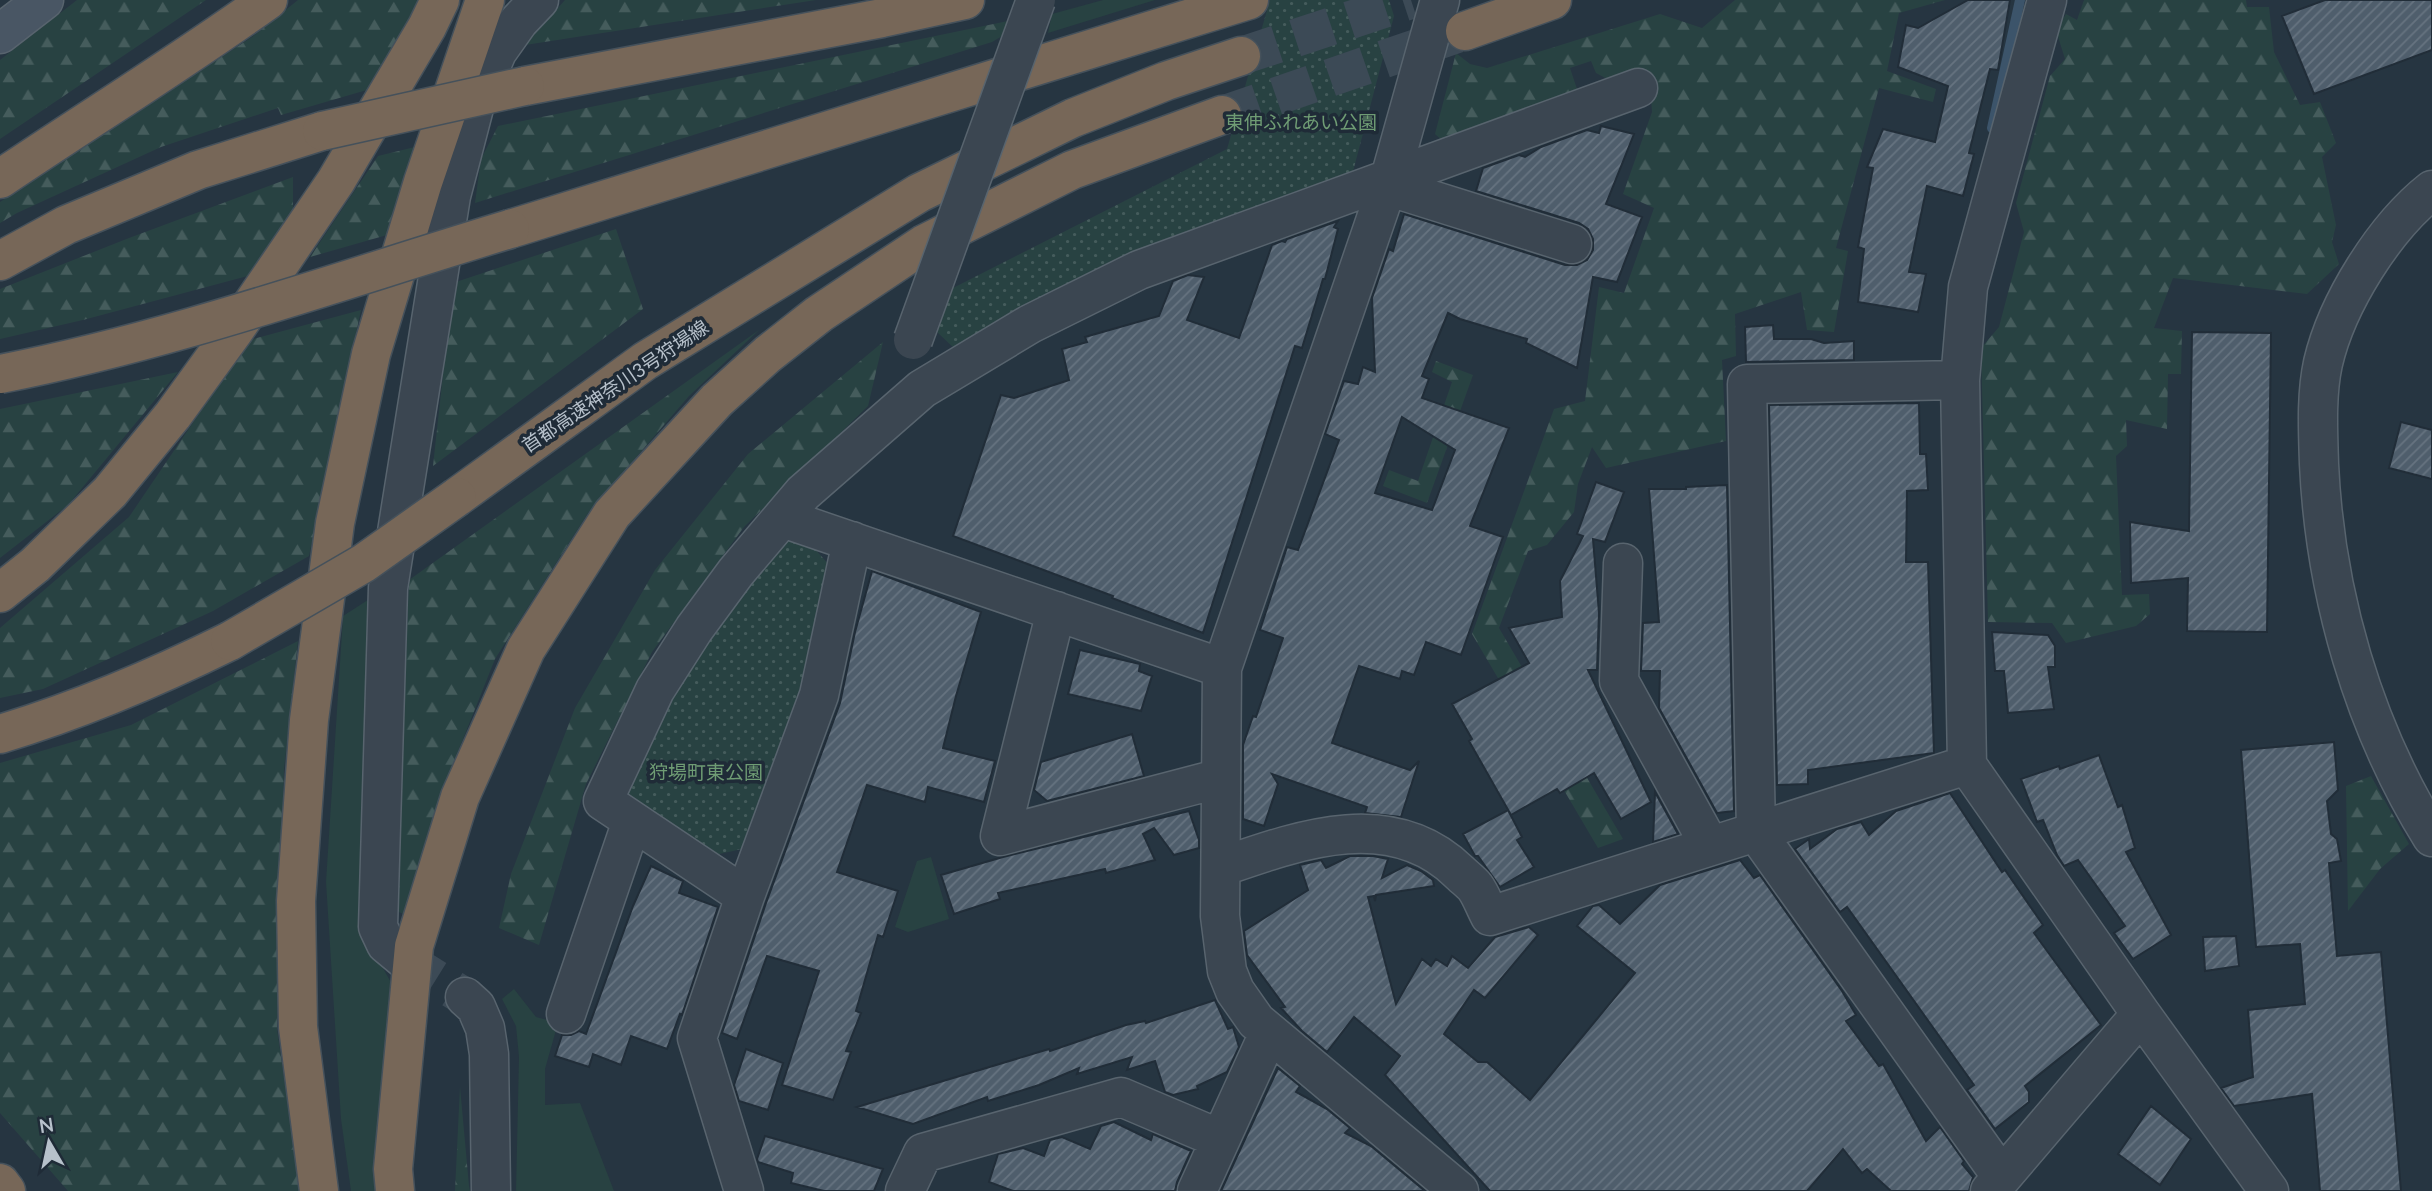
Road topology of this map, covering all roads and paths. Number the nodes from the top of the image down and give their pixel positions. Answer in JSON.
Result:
{"nodes":[{"id":1,"x":44,"y":0,"type":"edge"},
{"id":2,"x":268,"y":0,"type":"edge"},
{"id":3,"x":440,"y":0,"type":"edge"},
{"id":4,"x":485,"y":0,"type":"edge"},
{"id":5,"x":539,"y":0,"type":"edge"},
{"id":6,"x":965,"y":0,"type":"edge"},
{"id":7,"x":1036,"y":0,"type":"edge"},
{"id":8,"x":1249,"y":0,"type":"edge"},
{"id":9,"x":1440,"y":0,"type":"edge"},
{"id":10,"x":1552,"y":0,"type":"edge"},
{"id":11,"x":2047,"y":0,"type":"edge"},
{"id":12,"x":1465,"y":31,"type":"tunnel mouth"},
{"id":13,"x":0,"y":34,"type":"edge"},
{"id":14,"x":1241,"y":56,"type":"tunnel mouth"},
{"id":15,"x":1638,"y":88,"type":"dead end"},
{"id":16,"x":1222,"y":115,"type":"tunnel mouth"},
{"id":17,"x":0,"y":179,"type":"edge"},
{"id":18,"x":1388,"y":182,"type":"junction"},
{"id":19,"x":2432,"y":190,"type":"edge"},
{"id":20,"x":1572,"y":244,"type":"dead end"},
{"id":21,"x":0,"y":261,"type":"edge"},
{"id":22,"x":0,"y":374,"type":"edge"},
{"id":23,"x":1960,"y":380,"type":"junction"},
{"id":24,"x":922,"y":389,"type":"junction"},
{"id":25,"x":783,"y":518,"type":"junction"},
{"id":26,"x":852,"y":541,"type":"junction"},
{"id":27,"x":1623,"y":563,"type":"dead end"},
{"id":28,"x":0,"y":593,"type":"edge"},
{"id":29,"x":1056,"y":611,"type":"junction"},
{"id":30,"x":1222,"y":668,"type":"junction"},
{"id":31,"x":0,"y":734,"type":"edge"},
{"id":32,"x":1967,"y":765,"type":"junction"},
{"id":33,"x":1221,"y":778,"type":"junction"},
{"id":34,"x":632,"y":821,"type":"junction"},
{"id":35,"x":1756,"y":832,"type":"junction"},
{"id":36,"x":2432,"y":837,"type":"edge"},
{"id":37,"x":1710,"y":846,"type":"junction"},
{"id":38,"x":1221,"y":867,"type":"junction"},
{"id":39,"x":745,"y":896,"type":"junction"},
{"id":40,"x":404,"y":959,"type":"tunnel mouth"},
{"id":41,"x":465,"y":997,"type":"tunnel mouth"},
{"id":42,"x":566,"y":1014,"type":"dead end"},
{"id":43,"x":2141,"y":1014,"type":"junction"},
{"id":44,"x":1269,"y":1032,"type":"junction"},
{"id":45,"x":1220,"y":1139,"type":"junction"},
{"id":46,"x":0,"y":1184,"type":"edge"},
{"id":47,"x":1996,"y":1184,"type":"edge"},
{"id":48,"x":6,"y":1191,"type":"edge"},
{"id":49,"x":319,"y":1191,"type":"edge"},
{"id":50,"x":395,"y":1191,"type":"edge"},
{"id":51,"x":491,"y":1191,"type":"edge"},
{"id":52,"x":744,"y":1191,"type":"edge"},
{"id":53,"x":905,"y":1191,"type":"edge"},
{"id":54,"x":1197,"y":1191,"type":"edge"},
{"id":55,"x":1460,"y":1191,"type":"edge"},
{"id":56,"x":2269,"y":1191,"type":"edge"}],
"edges":[{"from":1,"to":13,"type":"street"},
{"from":2,"to":17,"type":"highway"},
{"from":3,"to":28,"type":"highway"},
{"from":4,"to":49,"type":"highway"},
{"from":5,"to":40,"type":"street"},
{"from":6,"to":21,"type":"highway","bridge":true},
{"from":7,"to":24,"type":"street","bridge":true},
{"from":8,"to":22,"type":"highway","bridge":true},
{"from":9,"to":18,"type":"street"},
{"from":10,"to":12,"type":"highway"},
{"from":11,"to":23,"type":"street"},
{"from":14,"to":31,"type":"highway","name":"首都高速神奈川3号狩場線","bridge":true},
{"from":15,"to":18,"type":"street"},
{"from":16,"to":50,"type":"highway"},
{"from":18,"to":20,"type":"street"},
{"from":18,"to":24,"type":"street"},
{"from":18,"to":30,"type":"street"},
{"from":19,"to":36,"type":"street"},
{"from":23,"to":32,"type":"street"},
{"from":23,"to":35,"type":"street"},
{"from":24,"to":25,"type":"street"},
{"from":25,"to":26,"type":"street"},
{"from":25,"to":34,"type":"street"},
{"from":26,"to":29,"type":"street"},
{"from":26,"to":39,"type":"street"},
{"from":27,"to":37,"type":"street"},
{"from":29,"to":30,"type":"street"},
{"from":29,"to":33,"type":"street"},
{"from":30,"to":33,"type":"street"},
{"from":32,"to":35,"type":"street"},
{"from":32,"to":43,"type":"street"},
{"from":33,"to":38,"type":"street"},
{"from":34,"to":39,"type":"street"},
{"from":34,"to":42,"type":"street"},
{"from":35,"to":37,"type":"street"},
{"from":35,"to":47,"type":"street"},
{"from":37,"to":38,"type":"street"},
{"from":38,"to":44,"type":"street"},
{"from":39,"to":52,"type":"street"},
{"from":41,"to":51,"type":"street"},
{"from":43,"to":47,"type":"street"},
{"from":43,"to":56,"type":"street"},
{"from":44,"to":45,"type":"street"},
{"from":44,"to":55,"type":"street"},
{"from":45,"to":53,"type":"street"},
{"from":45,"to":54,"type":"street"},
{"from":46,"to":48,"type":"highway"}]}
